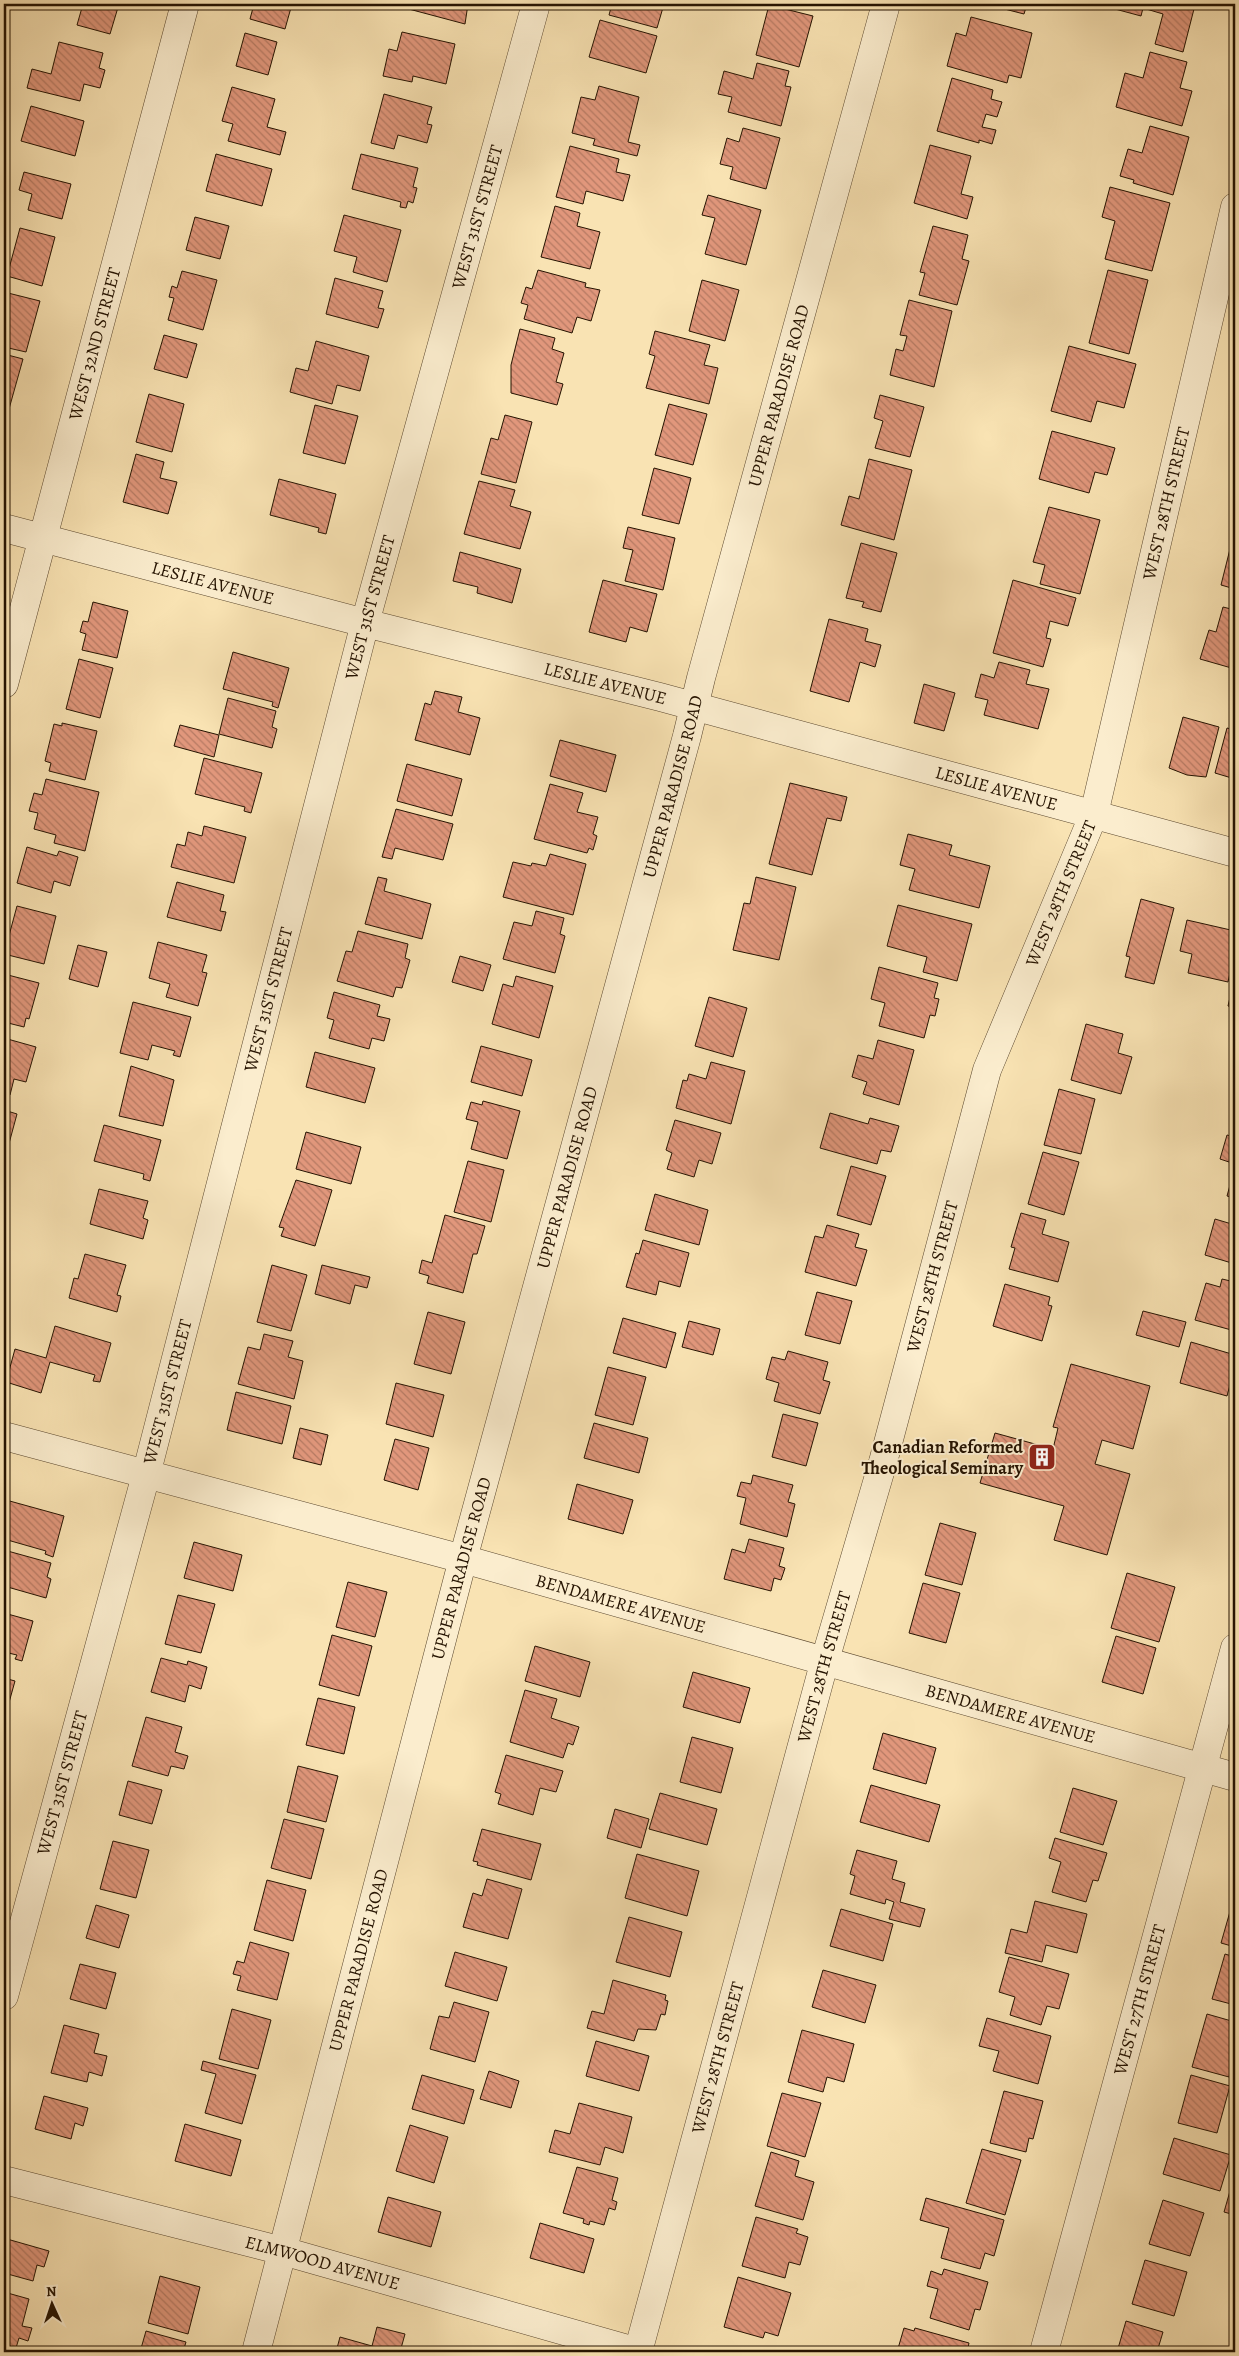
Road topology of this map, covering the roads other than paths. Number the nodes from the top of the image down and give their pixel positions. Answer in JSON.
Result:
{"nodes":[{"id":1,"x":185,"y":4,"type":"edge"},
{"id":2,"x":536,"y":4,"type":"edge"},
{"id":3,"x":886,"y":4,"type":"edge"},
{"id":4,"x":1235,"y":207,"type":"edge"},
{"id":5,"x":4,"y":528,"type":"edge"},
{"id":6,"x":42,"y":538,"type":"junction"},
{"id":7,"x":365,"y":623,"type":"junction"},
{"id":8,"x":4,"y":684,"type":"edge"},
{"id":9,"x":694,"y":707,"type":"junction"},
{"id":10,"x":1094,"y":814,"type":"junction"},
{"id":11,"x":1235,"y":853,"type":"edge"},
{"id":12,"x":4,"y":1436,"type":"edge"},
{"id":13,"x":146,"y":1475,"type":"junction"},
{"id":14,"x":463,"y":1559,"type":"junction"},
{"id":15,"x":1235,"y":1648,"type":"edge"},
{"id":16,"x":826,"y":1660,"type":"junction"},
{"id":17,"x":1203,"y":1768,"type":"junction"},
{"id":18,"x":1235,"y":1777,"type":"edge"},
{"id":19,"x":4,"y":1996,"type":"edge"},
{"id":20,"x":4,"y":2180,"type":"edge"},
{"id":21,"x":283,"y":2251,"type":"junction"},
{"id":22,"x":256,"y":2352,"type":"edge"},
{"id":23,"x":638,"y":2352,"type":"edge"},
{"id":24,"x":1044,"y":2352,"type":"edge"}],
"edges":[{"from":1,"to":6,"type":"street","name":"WEST 32ND STREET"},
{"from":2,"to":7,"type":"street","name":"WEST 31ST STREET"},
{"from":3,"to":9,"type":"street","name":"UPPER PARADISE ROAD"},
{"from":4,"to":10,"type":"street","name":"WEST 28TH STREET"},
{"from":5,"to":6,"type":"street","name":"LESLIE AVENUE"},
{"from":6,"to":7,"type":"street","name":"LESLIE AVENUE"},
{"from":6,"to":8,"type":"street","name":"WEST 32ND STREET"},
{"from":7,"to":9,"type":"street","name":"LESLIE AVENUE"},
{"from":7,"to":13,"type":"street","name":"WEST 31ST STREET"},
{"from":9,"to":10,"type":"street","name":"LESLIE AVENUE"},
{"from":9,"to":14,"type":"street","name":"UPPER PARADISE ROAD"},
{"from":10,"to":11,"type":"street","name":"LESLIE AVENUE"},
{"from":10,"to":16,"type":"street","name":"WEST 28TH STREET"},
{"from":12,"to":13,"type":"street","name":"BENDAMERE AVENUE"},
{"from":13,"to":14,"type":"street","name":"BENDAMERE AVENUE"},
{"from":13,"to":19,"type":"street","name":"WEST 31ST STREET"},
{"from":14,"to":16,"type":"street","name":"BENDAMERE AVENUE"},
{"from":14,"to":21,"type":"street","name":"UPPER PARADISE ROAD"},
{"from":15,"to":17,"type":"street","name":"WEST 27TH STREET"},
{"from":16,"to":17,"type":"street","name":"BENDAMERE AVENUE"},
{"from":16,"to":23,"type":"street","name":"WEST 28TH STREET"},
{"from":17,"to":18,"type":"street","name":"BENDAMERE AVENUE"},
{"from":17,"to":24,"type":"street","name":"WEST 27TH STREET"},
{"from":20,"to":21,"type":"street","name":"ELMWOOD AVENUE"},
{"from":21,"to":22,"type":"street","name":"UPPER PARADISE ROAD"},
{"from":21,"to":23,"type":"street","name":"ELMWOOD AVENUE"}]}
